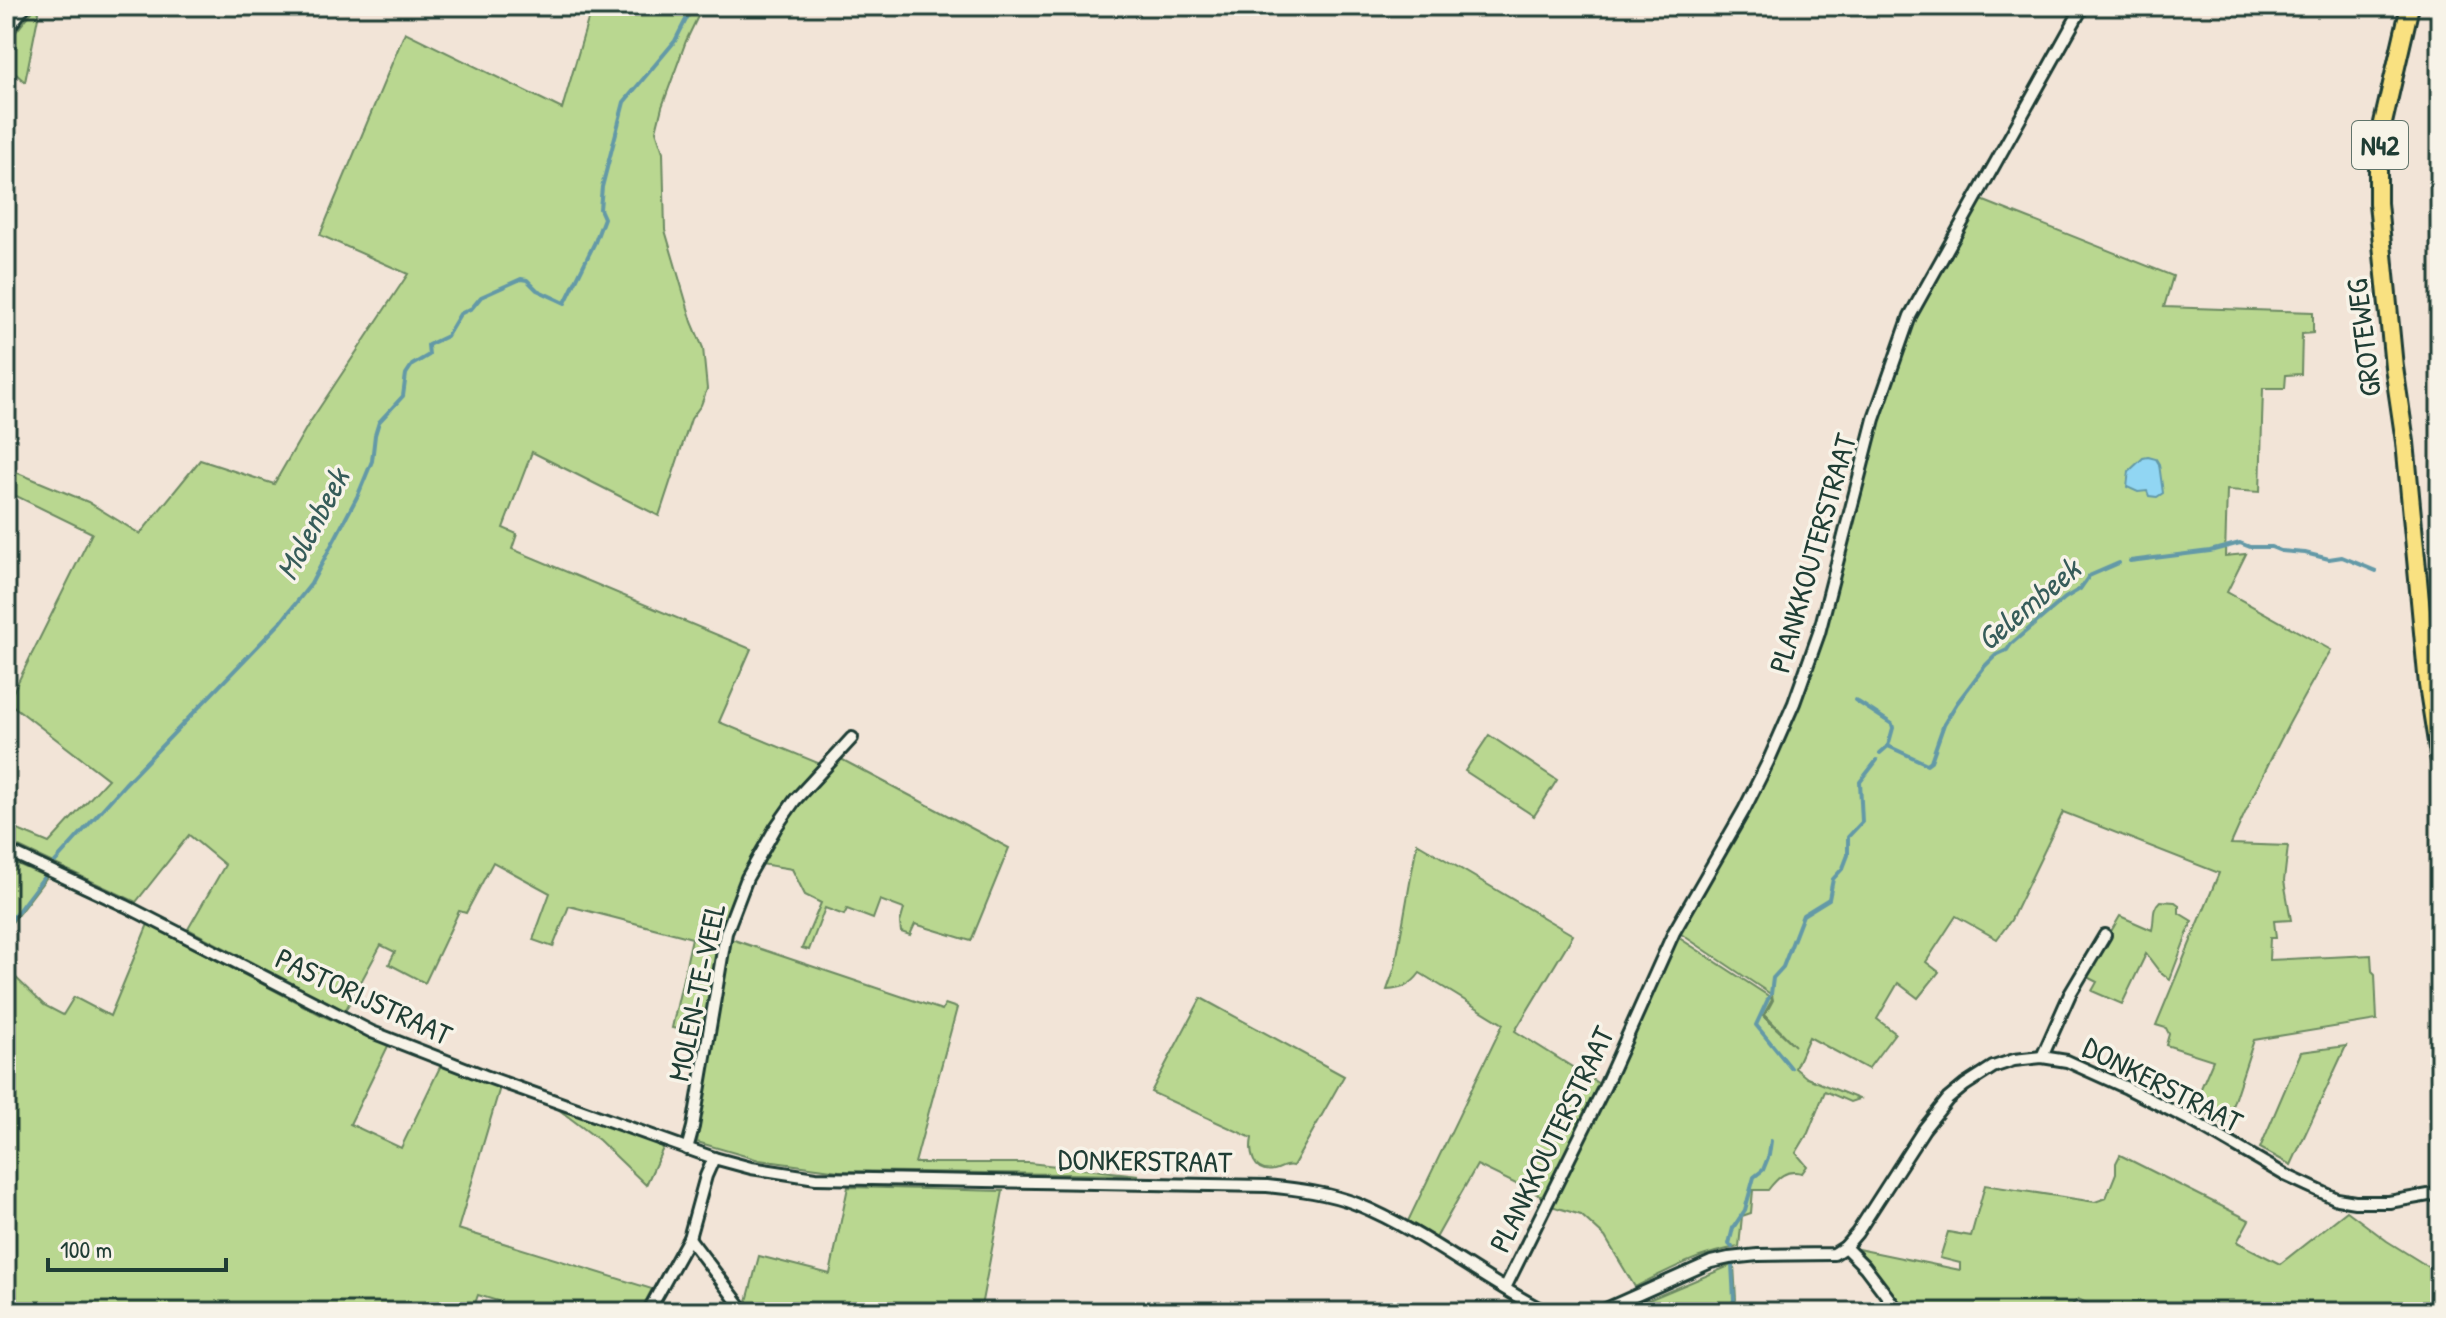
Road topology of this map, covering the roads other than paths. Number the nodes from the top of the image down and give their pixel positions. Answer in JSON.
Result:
{"nodes":[{"id":1,"x":25,"y":6,"type":"edge"},
{"id":2,"x":2083,"y":6,"type":"edge"},
{"id":3,"x":2410,"y":6,"type":"edge"},
{"id":4,"x":6,"y":31,"type":"edge"},
{"id":5,"x":852,"y":738,"type":"dead end"},
{"id":6,"x":2440,"y":761,"type":"edge"},
{"id":7,"x":6,"y":850,"type":"edge"},
{"id":8,"x":2105,"y":935,"type":"dead end"},
{"id":9,"x":2042,"y":1057,"type":"junction"},
{"id":10,"x":687,"y":1149,"type":"junction"},
{"id":11,"x":714,"y":1158,"type":"junction"},
{"id":12,"x":2440,"y":1193,"type":"edge"},
{"id":13,"x":689,"y":1238,"type":"junction"},
{"id":14,"x":1845,"y":1247,"type":"junction"},
{"id":15,"x":1505,"y":1288,"type":"junction"},
{"id":16,"x":648,"y":1312,"type":"edge"},
{"id":17,"x":745,"y":1312,"type":"edge"},
{"id":18,"x":1546,"y":1312,"type":"edge"},
{"id":19,"x":1599,"y":1312,"type":"edge"},
{"id":20,"x":1899,"y":1312,"type":"edge"}],
"edges":[{"from":1,"to":4,"type":"street"},
{"from":2,"to":15,"type":"street","name":"PLANKKOUTERSTRAAT"},
{"from":3,"to":6,"type":"main road","name":"GROTEWEG","number":"N42"},
{"from":5,"to":10,"type":"street","name":"MOLEN-TE-VEEL"},
{"from":7,"to":10,"type":"street","name":"PASTORIJSTRAAT"},
{"from":8,"to":9,"type":"street"},
{"from":9,"to":12,"type":"street","name":"DONKERSTRAAT"},
{"from":9,"to":14,"type":"street","name":"DONKERSTRAAT"},
{"from":10,"to":11,"type":"street","name":"PASTORIJSTRAAT"},
{"from":11,"to":13,"type":"street"},
{"from":11,"to":15,"type":"street","name":"DONKERSTRAAT"},
{"from":13,"to":16,"type":"street"},
{"from":13,"to":17,"type":"street"},
{"from":14,"to":19,"type":"street"},
{"from":14,"to":20,"type":"street"},
{"from":15,"to":18,"type":"street","name":"DONKERSTRAAT"}]}
